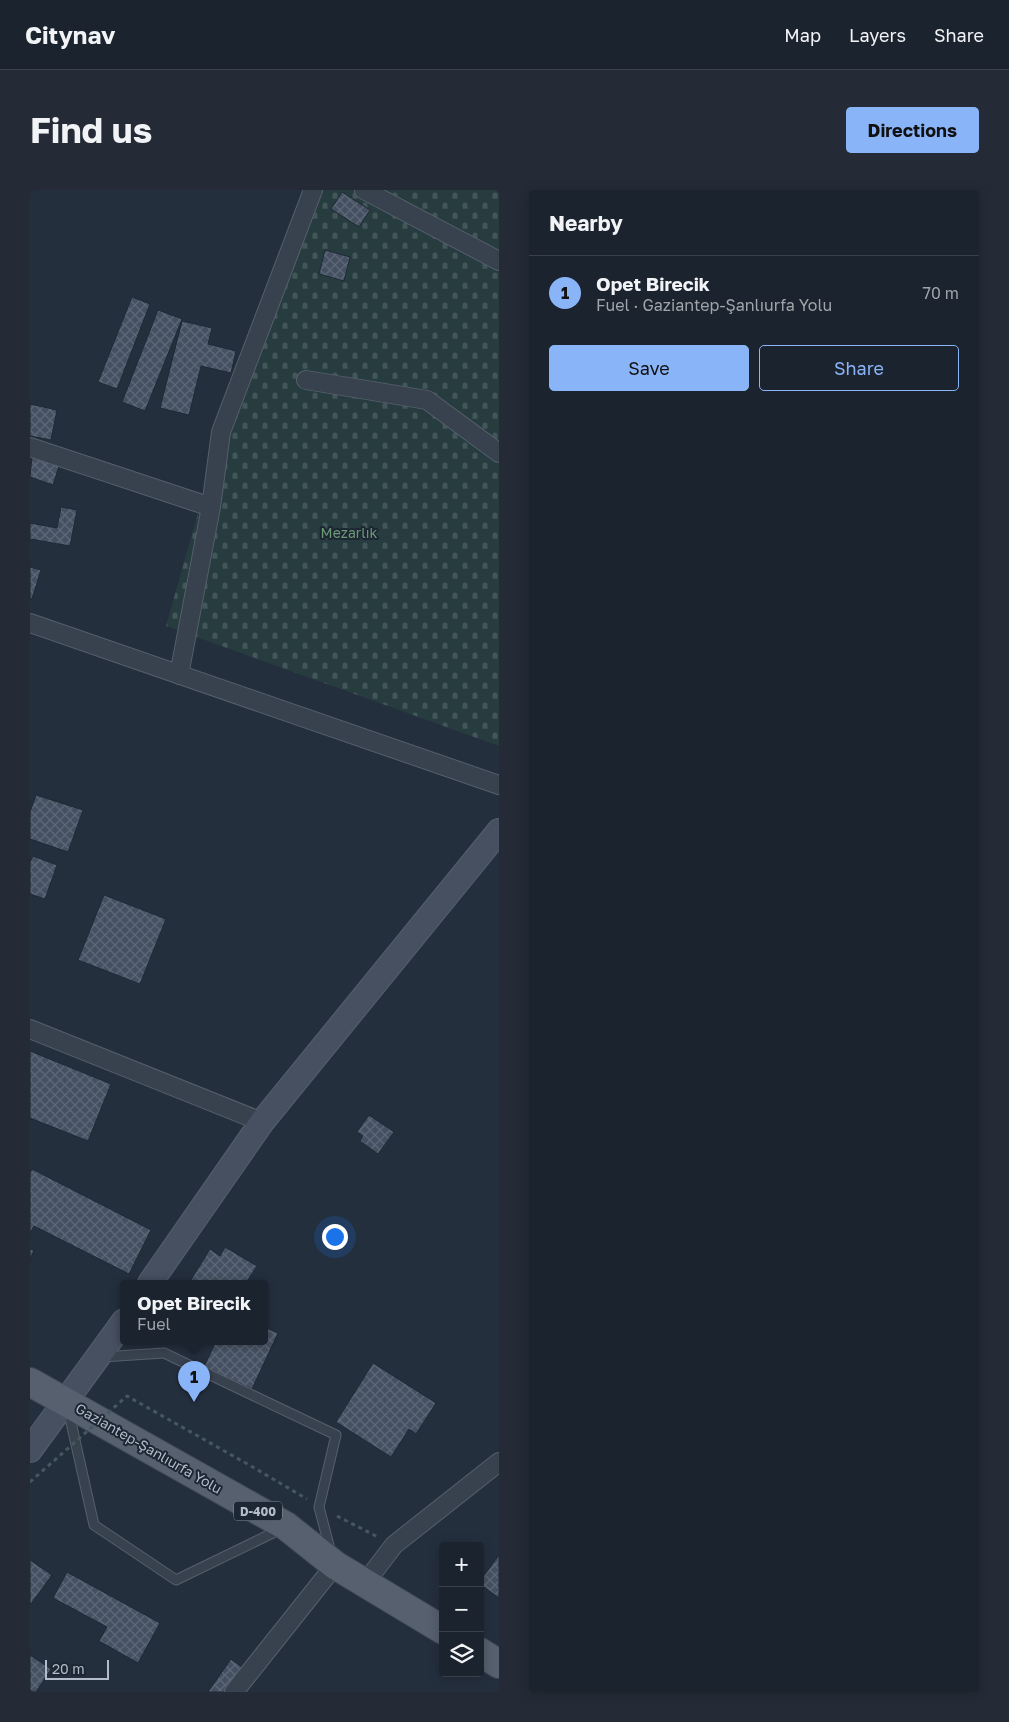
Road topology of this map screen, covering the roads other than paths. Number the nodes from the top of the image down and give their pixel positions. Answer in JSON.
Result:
{"nodes":[{"id":1,"x":314,"y":190,"type":"edge"},
{"id":2,"x":364,"y":190,"type":"edge"},
{"id":3,"x":499,"y":261,"type":"edge"},
{"id":4,"x":306,"y":380,"type":"dead end"},
{"id":5,"x":30,"y":446,"type":"edge"},
{"id":6,"x":499,"y":452,"type":"edge"},
{"id":7,"x":211,"y":507,"type":"junction"},
{"id":8,"x":30,"y":623,"type":"edge"},
{"id":9,"x":179,"y":675,"type":"junction"},
{"id":10,"x":499,"y":785,"type":"edge"},
{"id":11,"x":499,"y":831,"type":"edge"},
{"id":12,"x":30,"y":1029,"type":"edge"},
{"id":13,"x":262,"y":1122,"type":"junction"},
{"id":14,"x":152,"y":1280,"type":"edge"},
{"id":15,"x":120,"y":1327,"type":"edge"},
{"id":16,"x":99,"y":1358,"type":"junction"},
{"id":17,"x":30,"y":1382,"type":"edge"},
{"id":18,"x":67,"y":1401,"type":"junction"},
{"id":19,"x":31,"y":1448,"type":"edge"},
{"id":20,"x":499,"y":1462,"type":"edge"},
{"id":21,"x":286,"y":1526,"type":"junction"},
{"id":22,"x":335,"y":1565,"type":"junction"},
{"id":23,"x":365,"y":1583,"type":"junction"},
{"id":24,"x":439,"y":1628,"type":"edge"},
{"id":25,"x":484,"y":1655,"type":"edge"},
{"id":26,"x":499,"y":1664,"type":"edge"},
{"id":27,"x":234,"y":1692,"type":"edge"}],
"edges":[{"from":1,"to":7,"type":"street"},
{"from":2,"to":3,"type":"street"},
{"from":4,"to":6,"type":"street"},
{"from":5,"to":7,"type":"street"},
{"from":7,"to":9,"type":"street"},
{"from":8,"to":9,"type":"street"},
{"from":9,"to":10,"type":"street"},
{"from":11,"to":13,"type":"street"},
{"from":12,"to":13,"type":"street"},
{"from":13,"to":14,"type":"street"},
{"from":15,"to":16,"type":"street"},
{"from":16,"to":18,"type":"street"},
{"from":16,"to":22,"type":"lane"},
{"from":17,"to":18,"type":"main road","name":"Gaziantep-Şanlıurfa Yolu","number":"D-400"},
{"from":18,"to":19,"type":"street"},
{"from":18,"to":21,"type":"main road","name":"Gaziantep-Şanlıurfa Yolu","number":"D-400"},
{"from":18,"to":21,"type":"lane"},
{"from":20,"to":23,"type":"street"},
{"from":21,"to":22,"type":"main road","name":"Gaziantep-Şanlıurfa Yolu","number":"D-400"},
{"from":22,"to":23,"type":"main road","name":"Gaziantep-Şanlıurfa Yolu","number":"D-400"},
{"from":22,"to":27,"type":"street"},
{"from":23,"to":24,"type":"main road","name":"Gaziantep-Şanlıurfa Yolu","number":"D-400"},
{"from":25,"to":26,"type":"main road"}]}
